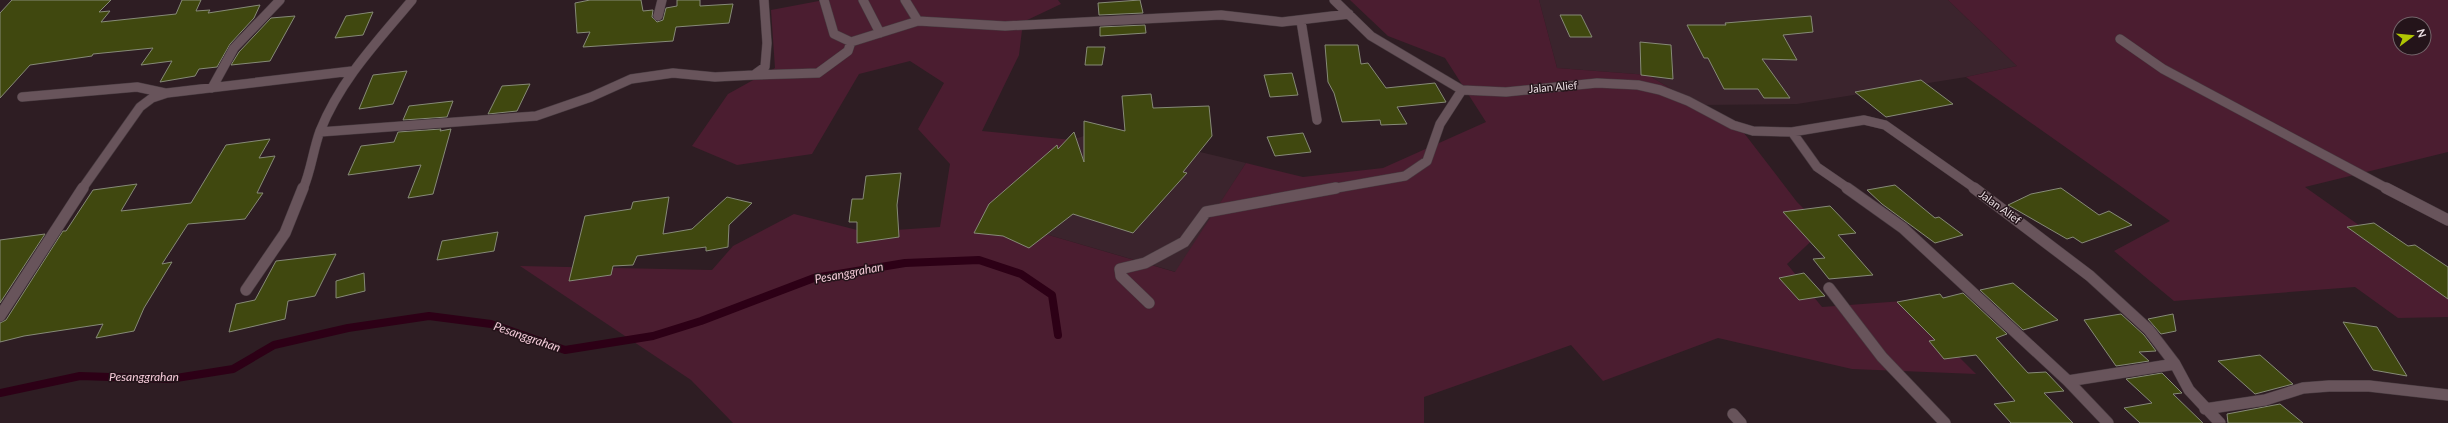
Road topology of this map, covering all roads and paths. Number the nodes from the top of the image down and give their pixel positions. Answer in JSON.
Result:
{"nodes":[{"id":1,"x":280,"y":0,"type":"edge"},
{"id":2,"x":412,"y":0,"type":"edge"},
{"id":3,"x":662,"y":0,"type":"edge"},
{"id":4,"x":764,"y":0,"type":"edge"},
{"id":5,"x":824,"y":0,"type":"edge"},
{"id":6,"x":863,"y":0,"type":"edge"},
{"id":7,"x":905,"y":0,"type":"edge"},
{"id":8,"x":1334,"y":0,"type":"edge"},
{"id":9,"x":1349,"y":14,"type":"junction"},
{"id":10,"x":658,"y":16,"type":"dead end"},
{"id":11,"x":1300,"y":21,"type":"junction"},
{"id":12,"x":918,"y":22,"type":"junction"},
{"id":13,"x":880,"y":33,"type":"junction"},
{"id":14,"x":2120,"y":38,"type":"dead end"},
{"id":15,"x":851,"y":42,"type":"junction"},
{"id":16,"x":352,"y":71,"type":"junction"},
{"id":17,"x":754,"y":75,"type":"junction"},
{"id":18,"x":212,"y":88,"type":"junction"},
{"id":19,"x":1462,"y":90,"type":"junction"},
{"id":20,"x":167,"y":93,"type":"junction"},
{"id":21,"x":22,"y":97,"type":"dead end"},
{"id":22,"x":1318,"y":120,"type":"dead end"},
{"id":23,"x":320,"y":132,"type":"junction"},
{"id":24,"x":1792,"y":132,"type":"junction"},
{"id":25,"x":2448,"y":220,"type":"edge"},
{"id":26,"x":1829,"y":288,"type":"dead end"},
{"id":27,"x":246,"y":290,"type":"dead end"},
{"id":28,"x":1149,"y":303,"type":"dead end"},
{"id":29,"x":0,"y":316,"type":"edge"},
{"id":30,"x":2175,"y":364,"type":"junction"},
{"id":31,"x":2068,"y":381,"type":"junction"},
{"id":32,"x":2448,"y":395,"type":"edge"},
{"id":33,"x":2205,"y":409,"type":"junction"},
{"id":34,"x":1946,"y":423,"type":"edge"},
{"id":35,"x":2108,"y":423,"type":"edge"},
{"id":36,"x":2220,"y":423,"type":"edge"}],
"edges":[{"from":1,"to":18,"type":"street"},
{"from":2,"to":16,"type":"street"},
{"from":3,"to":10,"type":"street"},
{"from":4,"to":17,"type":"street"},
{"from":5,"to":15,"type":"street"},
{"from":6,"to":13,"type":"street"},
{"from":7,"to":12,"type":"street"},
{"from":8,"to":9,"type":"street","name":"Jalan Alief"},
{"from":9,"to":11,"type":"street"},
{"from":9,"to":19,"type":"street","name":"Jalan Alief"},
{"from":11,"to":12,"type":"street"},
{"from":11,"to":22,"type":"street"},
{"from":12,"to":13,"type":"street"},
{"from":13,"to":15,"type":"street"},
{"from":14,"to":25,"type":"street"},
{"from":15,"to":17,"type":"street"},
{"from":16,"to":18,"type":"street"},
{"from":16,"to":23,"type":"street"},
{"from":17,"to":23,"type":"street"},
{"from":18,"to":20,"type":"street"},
{"from":19,"to":24,"type":"street","name":"Jalan Alief"},
{"from":19,"to":28,"type":"street"},
{"from":20,"to":21,"type":"street"},
{"from":20,"to":29,"type":"street"},
{"from":23,"to":27,"type":"street"},
{"from":24,"to":30,"type":"street","name":"Jalan Alief"},
{"from":24,"to":31,"type":"street"},
{"from":26,"to":34,"type":"street"},
{"from":30,"to":31,"type":"street"},
{"from":30,"to":33,"type":"street","name":"Jalan Alief"},
{"from":31,"to":35,"type":"street"},
{"from":32,"to":33,"type":"street"},
{"from":33,"to":36,"type":"street","name":"Jalan Alief"}]}
